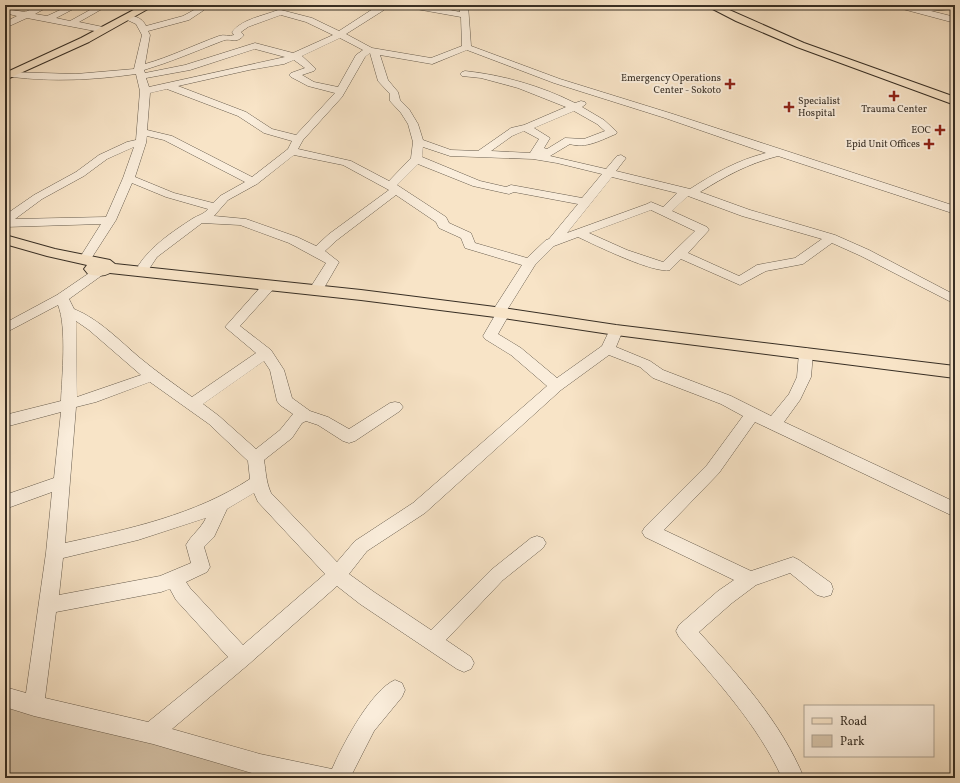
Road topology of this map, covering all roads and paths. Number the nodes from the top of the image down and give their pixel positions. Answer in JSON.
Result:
{"nodes":[{"id":1,"x":21,"y":5,"type":"edge"},
{"id":2,"x":47,"y":5,"type":"edge"},
{"id":3,"x":77,"y":5,"type":"edge"},
{"id":4,"x":105,"y":5,"type":"edge"},
{"id":5,"x":143,"y":5,"type":"edge"},
{"id":6,"x":150,"y":5,"type":"edge"},
{"id":7,"x":197,"y":5,"type":"edge"},
{"id":8,"x":383,"y":5,"type":"edge"},
{"id":9,"x":405,"y":5,"type":"edge"},
{"id":10,"x":464,"y":5,"type":"edge"},
{"id":11,"x":710,"y":5,"type":"edge"},
{"id":12,"x":718,"y":5,"type":"edge"},
{"id":13,"x":898,"y":5,"type":"edge"},
{"id":14,"x":952,"y":8,"type":"edge"},
{"id":15,"x":917,"y":9,"type":"junction"},
{"id":16,"x":6,"y":12,"type":"edge"},
{"id":17,"x":25,"y":15,"type":"junction"},
{"id":18,"x":464,"y":15,"type":"junction"},
{"id":19,"x":127,"y":18,"type":"junction"},
{"id":20,"x":48,"y":20,"type":"junction"},
{"id":21,"x":955,"y":20,"type":"edge"},
{"id":22,"x":70,"y":24,"type":"junction"},
{"id":23,"x":5,"y":25,"type":"edge"},
{"id":24,"x":100,"y":29,"type":"junction"},
{"id":25,"x":144,"y":29,"type":"junction"},
{"id":26,"x":339,"y":35,"type":"junction"},
{"id":27,"x":467,"y":47,"type":"junction"},
{"id":28,"x":371,"y":51,"type":"junction"},
{"id":29,"x":295,"y":57,"type":"junction"},
{"id":30,"x":522,"y":69,"type":"junction"},
{"id":31,"x":140,"y":72,"type":"junction"},
{"id":32,"x":465,"y":74,"type":"dead end"},
{"id":33,"x":7,"y":75,"type":"edge"},
{"id":34,"x":502,"y":81,"type":"junction"},
{"id":35,"x":168,"y":86,"type":"junction"},
{"id":36,"x":145,"y":91,"type":"junction"},
{"id":37,"x":341,"y":91,"type":"junction"},
{"id":38,"x":601,"y":94,"type":"junction"},
{"id":39,"x":955,"y":97,"type":"edge"},
{"id":40,"x":955,"y":101,"type":"edge"},
{"id":41,"x":576,"y":107,"type":"junction"},
{"id":42,"x":526,"y":128,"type":"junction"},
{"id":43,"x":141,"y":138,"type":"junction"},
{"id":44,"x":298,"y":140,"type":"junction"},
{"id":45,"x":418,"y":142,"type":"junction"},
{"id":46,"x":292,"y":151,"type":"junction"},
{"id":47,"x":482,"y":153,"type":"junction"},
{"id":48,"x":536,"y":153,"type":"junction"},
{"id":49,"x":778,"y":153,"type":"junction"},
{"id":50,"x":620,"y":158,"type":"dead end"},
{"id":51,"x":416,"y":159,"type":"junction"},
{"id":52,"x":608,"y":173,"type":"junction"},
{"id":53,"x":129,"y":178,"type":"junction"},
{"id":54,"x":253,"y":182,"type":"junction"},
{"id":55,"x":393,"y":188,"type":"junction"},
{"id":56,"x":688,"y":192,"type":"junction"},
{"id":57,"x":583,"y":202,"type":"junction"},
{"id":58,"x":216,"y":208,"type":"junction"},
{"id":59,"x":955,"y":210,"type":"edge"},
{"id":60,"x":665,"y":211,"type":"junction"},
{"id":61,"x":199,"y":219,"type":"junction"},
{"id":62,"x":110,"y":220,"type":"junction"},
{"id":63,"x":5,"y":222,"type":"edge"},
{"id":64,"x":580,"y":233,"type":"junction"},
{"id":65,"x":831,"y":238,"type":"junction"},
{"id":66,"x":5,"y":239,"type":"edge"},
{"id":67,"x":554,"y":240,"type":"junction"},
{"id":68,"x":5,"y":247,"type":"edge"},
{"id":69,"x":317,"y":252,"type":"junction"},
{"id":70,"x":680,"y":254,"type":"junction"},
{"id":71,"x":530,"y":263,"type":"junction"},
{"id":72,"x":97,"y":266,"type":"junction"},
{"id":73,"x":144,"y":266,"type":"junction"},
{"id":74,"x":270,"y":285,"type":"junction"},
{"id":75,"x":319,"y":285,"type":"junction"},
{"id":76,"x":955,"y":300,"type":"edge"},
{"id":77,"x":65,"y":305,"type":"junction"},
{"id":78,"x":503,"y":310,"type":"junction"},
{"id":79,"x":5,"y":322,"type":"edge"},
{"id":80,"x":5,"y":329,"type":"edge"},
{"id":81,"x":616,"y":330,"type":"junction"},
{"id":82,"x":608,"y":349,"type":"junction"},
{"id":83,"x":266,"y":353,"type":"junction"},
{"id":84,"x":806,"y":353,"type":"junction"},
{"id":85,"x":955,"y":363,"type":"edge"},
{"id":86,"x":955,"y":372,"type":"edge"},
{"id":87,"x":152,"y":376,"type":"junction"},
{"id":88,"x":556,"y":386,"type":"junction"},
{"id":89,"x":69,"y":404,"type":"junction"},
{"id":90,"x":191,"y":405,"type":"junction"},
{"id":91,"x":395,"y":407,"type":"dead end"},
{"id":92,"x":752,"y":414,"type":"junction"},
{"id":93,"x":305,"y":415,"type":"junction"},
{"id":94,"x":5,"y":421,"type":"edge"},
{"id":95,"x":773,"y":425,"type":"junction"},
{"id":96,"x":255,"y":458,"type":"junction"},
{"id":97,"x":61,"y":482,"type":"junction"},
{"id":98,"x":258,"y":482,"type":"junction"},
{"id":99,"x":5,"y":502,"type":"edge"},
{"id":100,"x":220,"y":505,"type":"junction"},
{"id":101,"x":955,"y":510,"type":"edge"},
{"id":102,"x":537,"y":542,"type":"dead end"},
{"id":103,"x":55,"y":553,"type":"junction"},
{"id":104,"x":337,"y":575,"type":"junction"},
{"id":105,"x":174,"y":578,"type":"junction"},
{"id":106,"x":750,"y":579,"type":"junction"},
{"id":107,"x":824,"y":589,"type":"dead end"},
{"id":108,"x":48,"y":605,"type":"junction"},
{"id":109,"x":432,"y":642,"type":"junction"},
{"id":110,"x":242,"y":658,"type":"junction"},
{"id":111,"x":464,"y":663,"type":"dead end"},
{"id":112,"x":395,"y":690,"type":"dead end"},
{"id":113,"x":5,"y":697,"type":"edge"},
{"id":114,"x":34,"y":706,"type":"junction"},
{"id":115,"x":151,"y":733,"type":"junction"},
{"id":116,"x":326,"y":778,"type":"edge"},
{"id":117,"x":339,"y":778,"type":"edge"},
{"id":118,"x":793,"y":778,"type":"edge"}],
"edges":[{"from":1,"to":16,"type":"street"},
{"from":2,"to":17,"type":"street"},
{"from":3,"to":20,"type":"street"},
{"from":4,"to":22,"type":"street"},
{"from":5,"to":24,"type":"main road"},
{"from":6,"to":19,"type":"main road"},
{"from":7,"to":25,"type":"street"},
{"from":8,"to":26,"type":"street"},
{"from":9,"to":18,"type":"street"},
{"from":10,"to":18,"type":"street"},
{"from":11,"to":40,"type":"main road"},
{"from":12,"to":39,"type":"main road"},
{"from":13,"to":15,"type":"street"},
{"from":14,"to":15,"type":"street"},
{"from":15,"to":21,"type":"street"},
{"from":16,"to":17,"type":"street"},
{"from":17,"to":20,"type":"street"},
{"from":17,"to":23,"type":"street"},
{"from":18,"to":27,"type":"street"},
{"from":19,"to":25,"type":"street"},
{"from":19,"to":33,"type":"main road"},
{"from":20,"to":22,"type":"street"},
{"from":22,"to":24,"type":"street"},
{"from":24,"to":33,"type":"main road"},
{"from":25,"to":31,"type":"street"},
{"from":26,"to":28,"type":"street"},
{"from":26,"to":29,"type":"street"},
{"from":26,"to":31,"type":"street"},
{"from":27,"to":28,"type":"street"},
{"from":27,"to":30,"type":"street"},
{"from":28,"to":37,"type":"street"},
{"from":28,"to":45,"type":"street"},
{"from":29,"to":31,"type":"street"},
{"from":29,"to":35,"type":"street"},
{"from":29,"to":37,"type":"street"},
{"from":30,"to":34,"type":"street"},
{"from":30,"to":38,"type":"street"},
{"from":31,"to":33,"type":"street"},
{"from":31,"to":36,"type":"street"},
{"from":32,"to":34,"type":"street"},
{"from":34,"to":41,"type":"street"},
{"from":35,"to":36,"type":"street"},
{"from":35,"to":44,"type":"street"},
{"from":36,"to":43,"type":"street"},
{"from":37,"to":44,"type":"street"},
{"from":38,"to":41,"type":"street"},
{"from":38,"to":49,"type":"street"},
{"from":41,"to":42,"type":"street"},
{"from":41,"to":48,"type":"street"},
{"from":42,"to":47,"type":"street"},
{"from":42,"to":48,"type":"street"},
{"from":43,"to":53,"type":"street"},
{"from":43,"to":54,"type":"street"},
{"from":43,"to":63,"type":"street"},
{"from":44,"to":46,"type":"street"},
{"from":45,"to":47,"type":"street"},
{"from":45,"to":51,"type":"street"},
{"from":46,"to":54,"type":"street"},
{"from":46,"to":55,"type":"street"},
{"from":47,"to":48,"type":"street"},
{"from":48,"to":52,"type":"street"},
{"from":49,"to":56,"type":"street"},
{"from":49,"to":59,"type":"street"},
{"from":50,"to":52,"type":"street"},
{"from":51,"to":55,"type":"street"},
{"from":51,"to":57,"type":"street"},
{"from":52,"to":56,"type":"street"},
{"from":52,"to":57,"type":"street"},
{"from":53,"to":58,"type":"street"},
{"from":53,"to":62,"type":"street"},
{"from":54,"to":58,"type":"street"},
{"from":55,"to":69,"type":"street"},
{"from":55,"to":71,"type":"street"},
{"from":56,"to":60,"type":"street"},
{"from":56,"to":65,"type":"street"},
{"from":57,"to":67,"type":"street"},
{"from":58,"to":61,"type":"street"},
{"from":60,"to":64,"type":"street"},
{"from":60,"to":70,"type":"street"},
{"from":61,"to":69,"type":"street"},
{"from":61,"to":73,"type":"street"},
{"from":62,"to":63,"type":"street"},
{"from":62,"to":72,"type":"street"},
{"from":64,"to":67,"type":"street"},
{"from":64,"to":70,"type":"street"},
{"from":65,"to":70,"type":"street"},
{"from":65,"to":76,"type":"street"},
{"from":66,"to":72,"type":"main road"},
{"from":67,"to":71,"type":"street"},
{"from":68,"to":72,"type":"main road"},
{"from":69,"to":75,"type":"street"},
{"from":71,"to":78,"type":"street"},
{"from":72,"to":73,"type":"main road"},
{"from":72,"to":74,"type":"main road"},
{"from":72,"to":77,"type":"street"},
{"from":72,"to":79,"type":"street"},
{"from":73,"to":75,"type":"main road"},
{"from":74,"to":78,"type":"main road"},
{"from":74,"to":83,"type":"street"},
{"from":75,"to":78,"type":"main road"},
{"from":77,"to":80,"type":"street"},
{"from":77,"to":87,"type":"street"},
{"from":77,"to":89,"type":"street"},
{"from":78,"to":81,"type":"main road"},
{"from":78,"to":85,"type":"main road"},
{"from":78,"to":88,"type":"street"},
{"from":81,"to":82,"type":"street"},
{"from":81,"to":84,"type":"main road"},
{"from":82,"to":88,"type":"street"},
{"from":82,"to":92,"type":"street"},
{"from":83,"to":90,"type":"street"},
{"from":83,"to":93,"type":"street"},
{"from":84,"to":86,"type":"main road"},
{"from":84,"to":95,"type":"street"},
{"from":87,"to":89,"type":"street"},
{"from":87,"to":90,"type":"street"},
{"from":88,"to":104,"type":"street"},
{"from":89,"to":94,"type":"street"},
{"from":89,"to":97,"type":"street"},
{"from":90,"to":96,"type":"street"},
{"from":91,"to":93,"type":"street"},
{"from":92,"to":95,"type":"street"},
{"from":92,"to":106,"type":"street"},
{"from":93,"to":96,"type":"street"},
{"from":95,"to":101,"type":"street"},
{"from":96,"to":98,"type":"street"},
{"from":97,"to":99,"type":"street"},
{"from":97,"to":103,"type":"street"},
{"from":98,"to":100,"type":"street"},
{"from":98,"to":104,"type":"street"},
{"from":100,"to":103,"type":"street"},
{"from":100,"to":105,"type":"street"},
{"from":102,"to":109,"type":"street"},
{"from":103,"to":108,"type":"street"},
{"from":104,"to":109,"type":"street"},
{"from":104,"to":110,"type":"street"},
{"from":105,"to":108,"type":"street"},
{"from":105,"to":110,"type":"street"},
{"from":106,"to":107,"type":"street"},
{"from":106,"to":118,"type":"street"},
{"from":108,"to":114,"type":"street"},
{"from":109,"to":111,"type":"street"},
{"from":110,"to":115,"type":"street"},
{"from":112,"to":117,"type":"street"},
{"from":113,"to":114,"type":"street"},
{"from":114,"to":115,"type":"street"},
{"from":115,"to":116,"type":"street"}]}
